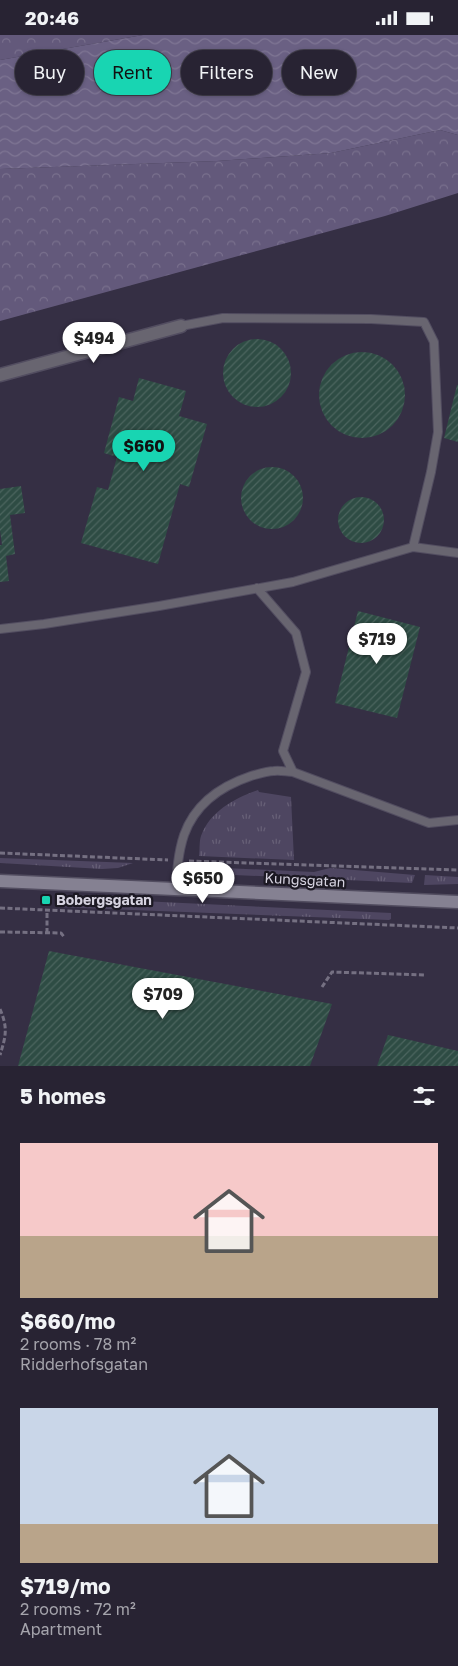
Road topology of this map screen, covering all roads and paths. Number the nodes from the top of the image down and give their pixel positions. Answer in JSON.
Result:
{"nodes":[{"id":1,"x":181,"y":327,"type":"joint"},
{"id":2,"x":0,"y":375,"type":"edge"},
{"id":3,"x":413,"y":547,"type":"junction"},
{"id":4,"x":458,"y":553,"type":"edge"},
{"id":5,"x":256,"y":588,"type":"junction"},
{"id":6,"x":0,"y":629,"type":"edge"},
{"id":7,"x":293,"y":772,"type":"junction"},
{"id":8,"x":458,"y":820,"type":"edge"},
{"id":9,"x":0,"y":853,"type":"edge"},
{"id":10,"x":178,"y":860,"type":"junction"},
{"id":11,"x":458,"y":870,"type":"edge"},
{"id":12,"x":0,"y":881,"type":"edge"},
{"id":13,"x":176,"y":889,"type":"junction"},
{"id":14,"x":458,"y":902,"type":"edge"},
{"id":15,"x":0,"y":908,"type":"edge"},
{"id":16,"x":47,"y":910,"type":"junction"},
{"id":17,"x":458,"y":928,"type":"edge"},
{"id":18,"x":0,"y":932,"type":"edge"},
{"id":19,"x":47,"y":933,"type":"junction"},
{"id":20,"x":65,"y":938,"type":"dead end"},
{"id":21,"x":425,"y":975,"type":"dead end"},
{"id":22,"x":322,"y":987,"type":"dead end"},
{"id":23,"x":0,"y":1009,"type":"edge"},
{"id":24,"x":0,"y":1055,"type":"edge"}],
"edges":[{"from":1,"to":2,"type":"street"},
{"from":1,"to":3,"type":"lane"},
{"from":3,"to":4,"type":"lane"},
{"from":3,"to":5,"type":"lane"},
{"from":5,"to":6,"type":"lane"},
{"from":5,"to":7,"type":"lane"},
{"from":7,"to":8,"type":"lane"},
{"from":7,"to":10,"type":"lane"},
{"from":9,"to":10,"type":"path"},
{"from":10,"to":11,"type":"path"},
{"from":10,"to":13,"type":"lane"},
{"from":12,"to":13,"type":"main road","name":"Kungsgatan"},
{"from":13,"to":14,"type":"main road","name":"Kungsgatan"},
{"from":15,"to":16,"type":"path"},
{"from":16,"to":17,"type":"path"},
{"from":16,"to":19,"type":"path"},
{"from":18,"to":19,"type":"path"},
{"from":19,"to":20,"type":"path"},
{"from":21,"to":22,"type":"path"},
{"from":23,"to":24,"type":"path"}]}
